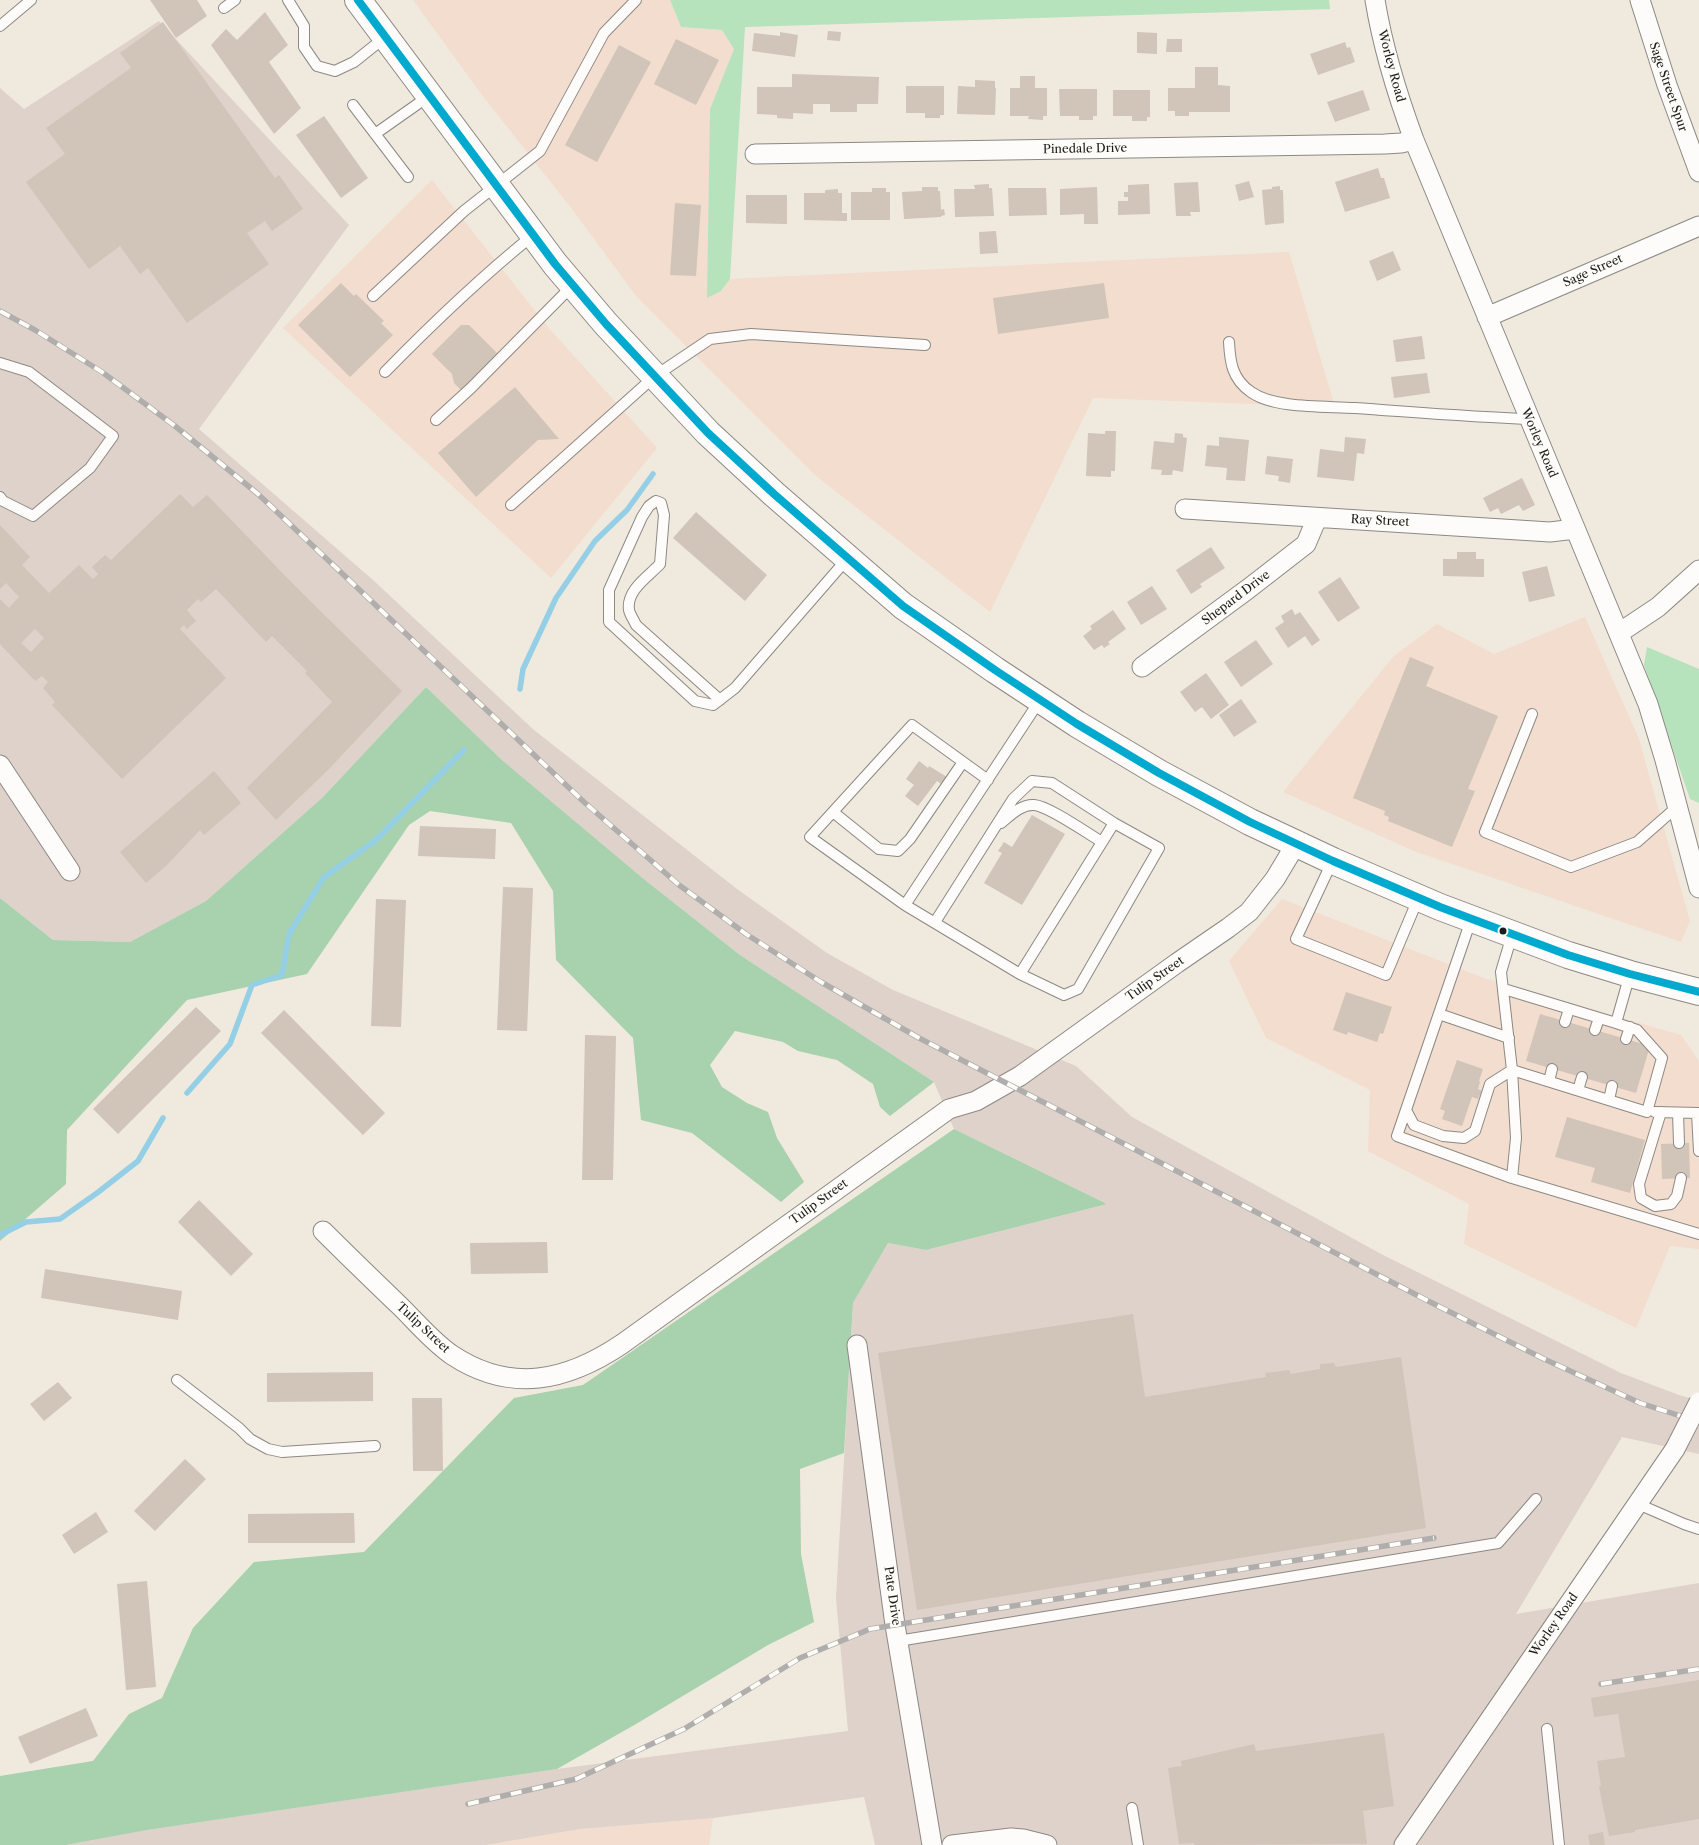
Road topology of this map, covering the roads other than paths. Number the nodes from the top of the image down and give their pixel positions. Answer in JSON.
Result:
{"nodes":[{"id":1,"x":31,"y":0,"type":"edge"},
{"id":2,"x":235,"y":0,"type":"edge"},
{"id":3,"x":288,"y":0,"type":"edge"},
{"id":4,"x":636,"y":0,"type":"edge"},
{"id":5,"x":1375,"y":0,"type":"edge"},
{"id":6,"x":1640,"y":0,"type":"edge"},
{"id":7,"x":224,"y":8,"type":"dead end"},
{"id":8,"x":371,"y":14,"type":"edge"},
{"id":9,"x":0,"y":26,"type":"edge"},
{"id":10,"x":429,"y":96,"type":"junction"},
{"id":11,"x":353,"y":105,"type":"dead end"},
{"id":12,"x":375,"y":134,"type":"junction"},
{"id":13,"x":1414,"y":140,"type":"junction"},
{"id":14,"x":755,"y":154,"type":"dead end"},
{"id":15,"x":1699,"y":172,"type":"edge"},
{"id":16,"x":408,"y":177,"type":"dead end"},
{"id":17,"x":495,"y":185,"type":"junction"},
{"id":18,"x":1699,"y":226,"type":"edge"},
{"id":19,"x":533,"y":235,"type":"junction"},
{"id":20,"x":573,"y":285,"type":"junction"},
{"id":21,"x":373,"y":296,"type":"dead end"},
{"id":22,"x":1487,"y":317,"type":"junction"},
{"id":23,"x":1229,"y":342,"type":"dead end"},
{"id":24,"x":926,"y":345,"type":"dead end"},
{"id":25,"x":0,"y":363,"type":"edge"},
{"id":26,"x":385,"y":372,"type":"dead end"},
{"id":27,"x":655,"y":376,"type":"junction"},
{"id":28,"x":1529,"y":419,"type":"junction"},
{"id":29,"x":436,"y":420,"type":"dead end"},
{"id":30,"x":0,"y":498,"type":"edge"},
{"id":31,"x":511,"y":505,"type":"dead end"},
{"id":32,"x":1185,"y":509,"type":"dead end"},
{"id":33,"x":1317,"y":518,"type":"junction"},
{"id":34,"x":1576,"y":528,"type":"junction"},
{"id":35,"x":848,"y":558,"type":"junction"},
{"id":36,"x":1699,"y":570,"type":"edge"},
{"id":37,"x":1620,"y":633,"type":"junction"},
{"id":38,"x":1142,"y":667,"type":"dead end"},
{"id":39,"x":1040,"y":699,"type":"junction"},
{"id":40,"x":720,"y":700,"type":"junction"},
{"id":41,"x":1532,"y":714,"type":"dead end"},
{"id":42,"x":963,"y":762,"type":"junction"},
{"id":43,"x":0,"y":765,"type":"edge"},
{"id":44,"x":988,"y":780,"type":"junction"},
{"id":45,"x":1678,"y":806,"type":"junction"},
{"id":46,"x":832,"y":812,"type":"junction"},
{"id":47,"x":1114,"y":822,"type":"junction"},
{"id":48,"x":995,"y":828,"type":"junction"},
{"id":49,"x":1102,"y":842,"type":"junction"},
{"id":50,"x":1296,"y":844,"type":"junction"},
{"id":51,"x":1333,"y":861,"type":"junction"},
{"id":52,"x":70,"y":871,"type":"dead end"},
{"id":53,"x":1699,"y":888,"type":"edge"},
{"id":54,"x":1418,"y":898,"type":"junction"},
{"id":55,"x":905,"y":905,"type":"junction"},
{"id":56,"x":1471,"y":919,"type":"junction"},
{"id":57,"x":935,"y":922,"type":"junction"},
{"id":58,"x":1513,"y":934,"type":"junction"},
{"id":59,"x":1020,"y":974,"type":"junction"},
{"id":60,"x":1630,"y":974,"type":"junction"},
{"id":61,"x":1504,"y":989,"type":"junction"},
{"id":62,"x":1699,"y":992,"type":"edge"},
{"id":63,"x":1569,"y":1009,"type":"junction"},
{"id":64,"x":1439,"y":1014,"type":"junction"},
{"id":65,"x":1599,"y":1018,"type":"junction"},
{"id":66,"x":1566,"y":1022,"type":"dead end"},
{"id":67,"x":1616,"y":1023,"type":"junction"},
{"id":68,"x":1630,"y":1027,"type":"junction"},
{"id":69,"x":1595,"y":1030,"type":"dead end"},
{"id":70,"x":1509,"y":1038,"type":"junction"},
{"id":71,"x":1626,"y":1039,"type":"dead end"},
{"id":72,"x":1552,"y":1068,"type":"dead end"},
{"id":73,"x":1512,"y":1070,"type":"junction"},
{"id":74,"x":1582,"y":1077,"type":"dead end"},
{"id":75,"x":1549,"y":1081,"type":"junction"},
{"id":76,"x":1612,"y":1086,"type":"dead end"},
{"id":77,"x":1578,"y":1090,"type":"junction"},
{"id":78,"x":1609,"y":1100,"type":"junction"},
{"id":79,"x":1406,"y":1110,"type":"junction"},
{"id":80,"x":1648,"y":1112,"type":"junction"},
{"id":81,"x":1661,"y":1112,"type":"junction"},
{"id":82,"x":1678,"y":1113,"type":"junction"},
{"id":83,"x":1698,"y":1113,"type":"edge"},
{"id":84,"x":1679,"y":1143,"type":"dead end"},
{"id":85,"x":1699,"y":1151,"type":"edge"},
{"id":86,"x":1512,"y":1178,"type":"junction"},
{"id":87,"x":1681,"y":1178,"type":"dead end"},
{"id":88,"x":1641,"y":1198,"type":"junction"},
{"id":89,"x":1637,"y":1216,"type":"junction"},
{"id":90,"x":323,"y":1232,"type":"dead end"},
{"id":91,"x":1699,"y":1234,"type":"edge"},
{"id":92,"x":857,"y":1345,"type":"dead end"},
{"id":93,"x":177,"y":1380,"type":"dead end"},
{"id":94,"x":1699,"y":1402,"type":"edge"},
{"id":95,"x":376,"y":1446,"type":"dead end"},
{"id":96,"x":1536,"y":1499,"type":"dead end"},
{"id":97,"x":1638,"y":1504,"type":"junction"},
{"id":98,"x":1699,"y":1529,"type":"edge"},
{"id":99,"x":898,"y":1641,"type":"junction"},
{"id":100,"x":1547,"y":1729,"type":"dead end"},
{"id":101,"x":1132,"y":1808,"type":"dead end"},
{"id":102,"x":932,"y":1845,"type":"edge"},
{"id":103,"x":952,"y":1845,"type":"edge"},
{"id":104,"x":1047,"y":1845,"type":"edge"},
{"id":105,"x":1138,"y":1845,"type":"edge"},
{"id":106,"x":1404,"y":1845,"type":"edge"},
{"id":107,"x":1559,"y":1845,"type":"edge"}],
"edges":[{"from":1,"to":9,"type":"lane"},
{"from":2,"to":7,"type":"lane"},
{"from":3,"to":8,"type":"lane"},
{"from":4,"to":17,"type":"lane"},
{"from":5,"to":13,"type":"street","name":"Worley Road"},
{"from":6,"to":15,"type":"street","name":"Sage Street Spur"},
{"from":8,"to":10,"type":"main road"},
{"from":10,"to":12,"type":"lane"},
{"from":10,"to":17,"type":"main road"},
{"from":11,"to":12,"type":"lane"},
{"from":12,"to":16,"type":"lane"},
{"from":13,"to":14,"type":"street","name":"Pinedale Drive"},
{"from":13,"to":22,"type":"street","name":"Worley Road"},
{"from":17,"to":19,"type":"main road"},
{"from":17,"to":21,"type":"lane"},
{"from":18,"to":22,"type":"street","name":"Sage Street"},
{"from":19,"to":20,"type":"main road"},
{"from":19,"to":26,"type":"lane"},
{"from":20,"to":27,"type":"main road"},
{"from":20,"to":29,"type":"lane"},
{"from":22,"to":28,"type":"street","name":"Worley Road"},
{"from":23,"to":28,"type":"lane"},
{"from":24,"to":27,"type":"lane"},
{"from":25,"to":30,"type":"lane"},
{"from":27,"to":31,"type":"lane"},
{"from":27,"to":35,"type":"main road"},
{"from":28,"to":34,"type":"street","name":"Worley Road"},
{"from":32,"to":33,"type":"street","name":"Ray Street"},
{"from":33,"to":34,"type":"street","name":"Ray Street"},
{"from":33,"to":38,"type":"street","name":"Shepard Drive"},
{"from":34,"to":37,"type":"street","name":"Worley Road"},
{"from":35,"to":39,"type":"main road"},
{"from":35,"to":40,"type":"lane"},
{"from":36,"to":37,"type":"street"},
{"from":37,"to":45,"type":"street","name":"Worley Road"},
{"from":39,"to":44,"type":"lane"},
{"from":39,"to":50,"type":"main road"},
{"from":40,"to":40,"type":"lane"},
{"from":41,"to":45,"type":"lane"},
{"from":42,"to":44,"type":"lane"},
{"from":42,"to":46,"type":"lane"},
{"from":42,"to":46,"type":"lane"},
{"from":43,"to":52,"type":"street"},
{"from":44,"to":55,"type":"lane"},
{"from":45,"to":53,"type":"street","name":"Worley Road"},
{"from":46,"to":55,"type":"lane"},
{"from":47,"to":48,"type":"lane"},
{"from":47,"to":49,"type":"lane"},
{"from":47,"to":59,"type":"lane"},
{"from":48,"to":49,"type":"lane"},
{"from":48,"to":57,"type":"lane"},
{"from":49,"to":59,"type":"lane"},
{"from":50,"to":51,"type":"main road"},
{"from":50,"to":90,"type":"street","name":"Tulip Street"},
{"from":51,"to":54,"type":"main road"},
{"from":51,"to":54,"type":"lane"},
{"from":54,"to":56,"type":"main road"},
{"from":55,"to":57,"type":"lane"},
{"from":56,"to":58,"type":"main road"},
{"from":56,"to":64,"type":"lane"},
{"from":57,"to":59,"type":"lane"},
{"from":58,"to":60,"type":"main road"},
{"from":58,"to":61,"type":"lane"},
{"from":60,"to":62,"type":"main road"},
{"from":60,"to":67,"type":"lane"},
{"from":61,"to":63,"type":"lane"},
{"from":61,"to":70,"type":"lane"},
{"from":63,"to":65,"type":"lane"},
{"from":63,"to":66,"type":"lane"},
{"from":64,"to":70,"type":"lane"},
{"from":64,"to":79,"type":"lane"},
{"from":65,"to":67,"type":"lane"},
{"from":65,"to":69,"type":"lane"},
{"from":67,"to":68,"type":"lane"},
{"from":68,"to":71,"type":"lane"},
{"from":68,"to":80,"type":"lane"},
{"from":70,"to":73,"type":"lane"},
{"from":72,"to":75,"type":"lane"},
{"from":73,"to":75,"type":"lane"},
{"from":73,"to":79,"type":"lane"},
{"from":73,"to":86,"type":"lane"},
{"from":74,"to":77,"type":"lane"},
{"from":75,"to":77,"type":"lane"},
{"from":76,"to":78,"type":"lane"},
{"from":77,"to":78,"type":"lane"},
{"from":78,"to":80,"type":"lane"},
{"from":79,"to":86,"type":"lane"},
{"from":80,"to":81,"type":"lane"},
{"from":81,"to":82,"type":"lane"},
{"from":81,"to":88,"type":"lane"},
{"from":82,"to":83,"type":"lane"},
{"from":82,"to":84,"type":"lane"},
{"from":83,"to":85,"type":"lane"},
{"from":86,"to":89,"type":"lane"},
{"from":87,"to":88,"type":"lane"},
{"from":88,"to":89,"type":"lane"},
{"from":89,"to":91,"type":"lane"},
{"from":92,"to":99,"type":"street","name":"Pate Drive"},
{"from":93,"to":95,"type":"lane"},
{"from":94,"to":97,"type":"street","name":"Worley Road","bridge":true},
{"from":96,"to":99,"type":"lane"},
{"from":97,"to":98,"type":"lane"},
{"from":97,"to":106,"type":"street","name":"Worley Road"},
{"from":99,"to":102,"type":"street","name":"Pate Drive"},
{"from":100,"to":107,"type":"lane"},
{"from":101,"to":105,"type":"lane"},
{"from":103,"to":104,"type":"street"}]}
